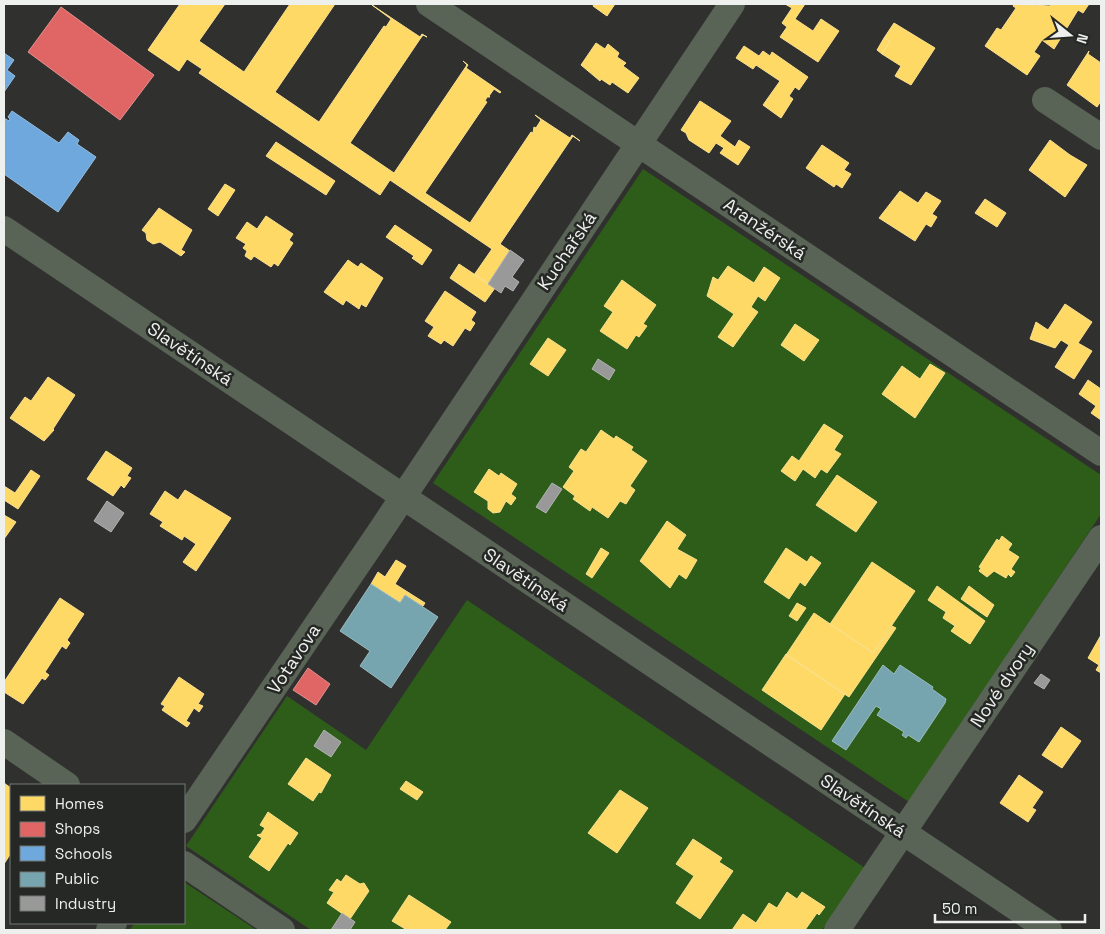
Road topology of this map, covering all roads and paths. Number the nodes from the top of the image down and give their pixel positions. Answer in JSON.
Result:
{"nodes":[{"id":1,"x":430,"y":4,"type":"edge"},
{"id":2,"x":732,"y":4,"type":"edge"},
{"id":3,"x":1045,"y":100,"type":"dead end"},
{"id":4,"x":1101,"y":137,"type":"edge"},
{"id":5,"x":638,"y":144,"type":"junction"},
{"id":6,"x":4,"y":229,"type":"edge"},
{"id":7,"x":1101,"y":453,"type":"edge"},
{"id":8,"x":402,"y":497,"type":"junction"},
{"id":9,"x":1101,"y":538,"type":"edge"},
{"id":10,"x":4,"y":742,"type":"edge"},
{"id":11,"x":66,"y":784,"type":"edge"},
{"id":12,"x":185,"y":819,"type":"edge"},
{"id":13,"x":902,"y":832,"type":"junction"},
{"id":14,"x":185,"y":865,"type":"edge"},
{"id":15,"x":282,"y":930,"type":"edge"},
{"id":16,"x":837,"y":930,"type":"edge"},
{"id":17,"x":1049,"y":930,"type":"edge"}],
"edges":[{"from":1,"to":5,"type":"street","name":"Aranžérská"},
{"from":2,"to":5,"type":"street","name":"Kuchařská"},
{"from":3,"to":4,"type":"street"},
{"from":5,"to":7,"type":"street","name":"Aranžérská"},
{"from":5,"to":8,"type":"street","name":"Kuchařská"},
{"from":6,"to":8,"type":"street","name":"Slavětínská"},
{"from":8,"to":12,"type":"street","name":"Votavova"},
{"from":8,"to":13,"type":"street","name":"Slavětínská"},
{"from":9,"to":13,"type":"street","name":"Nové dvory"},
{"from":10,"to":11,"type":"street"},
{"from":13,"to":16,"type":"street","name":"Nové dvory"},
{"from":13,"to":17,"type":"street","name":"Slavětínská"},
{"from":14,"to":15,"type":"street"}]}
